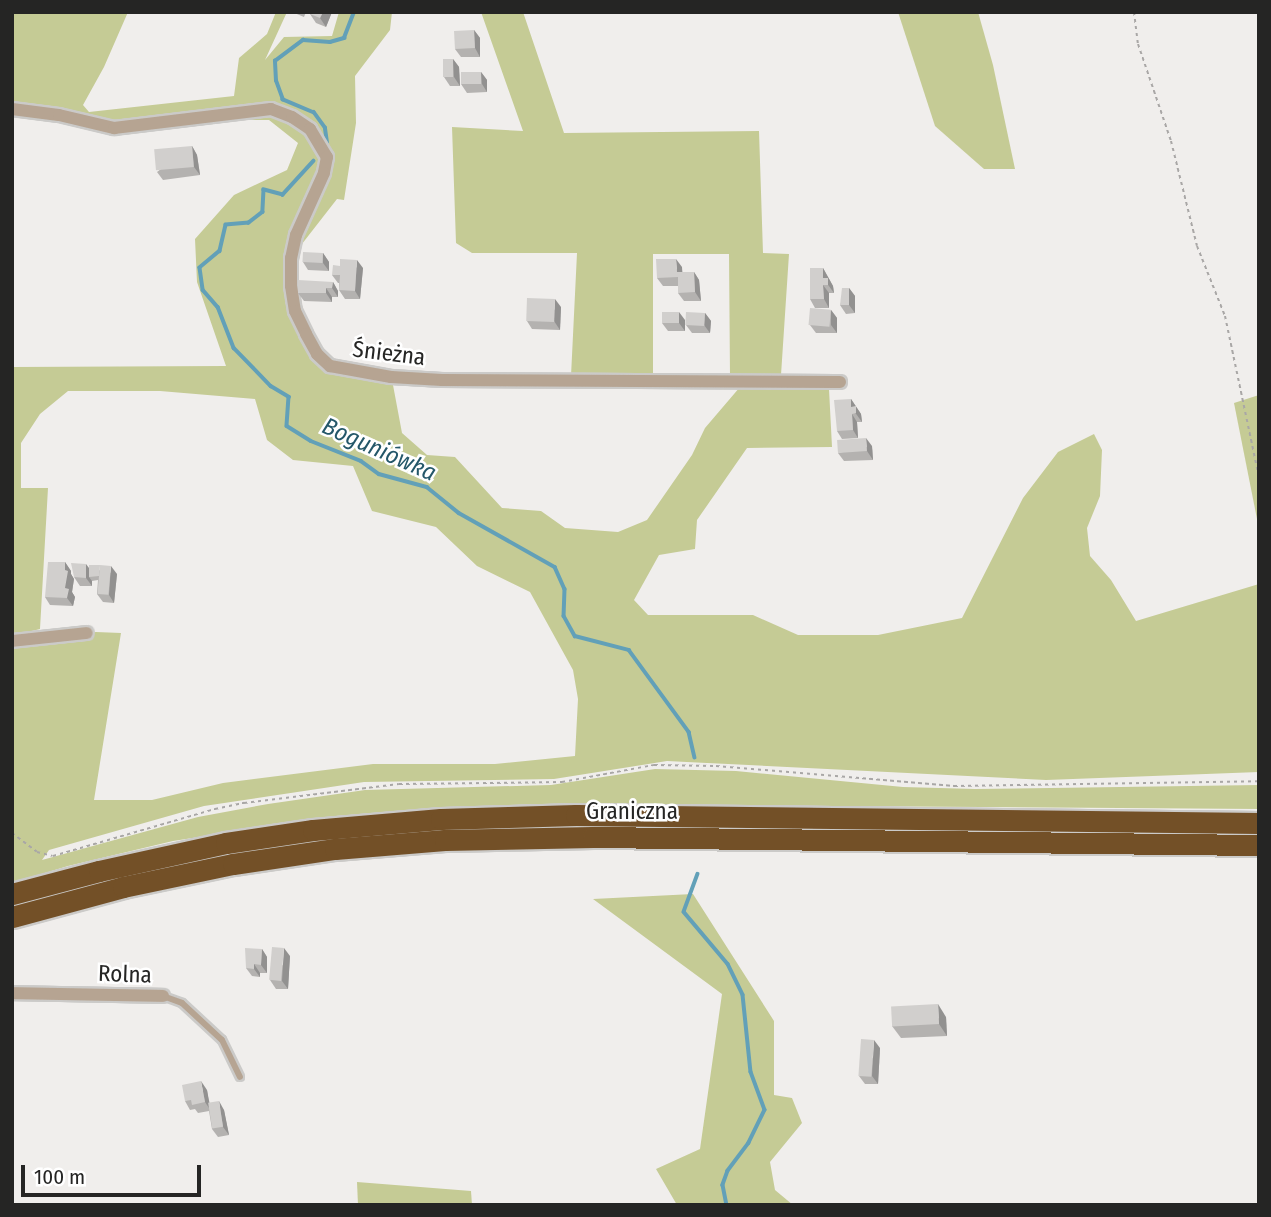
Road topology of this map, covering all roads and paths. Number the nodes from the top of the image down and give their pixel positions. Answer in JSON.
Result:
{"nodes":[{"id":1,"x":1134,"y":12,"type":"edge"},
{"id":2,"x":12,"y":109,"type":"edge"},
{"id":3,"x":841,"y":382,"type":"dead end"},
{"id":4,"x":1259,"y":478,"type":"edge"},
{"id":5,"x":87,"y":633,"type":"dead end"},
{"id":6,"x":12,"y":641,"type":"edge"},
{"id":7,"x":1259,"y":781,"type":"edge"},
{"id":8,"x":1259,"y":824,"type":"edge"},
{"id":9,"x":12,"y":833,"type":"edge"},
{"id":10,"x":1259,"y":845,"type":"edge"},
{"id":11,"x":12,"y":894,"type":"edge"},
{"id":12,"x":12,"y":917,"type":"edge"},
{"id":13,"x":12,"y":993,"type":"edge"},
{"id":14,"x":163,"y":996,"type":"joint"},
{"id":15,"x":240,"y":1077,"type":"dead end"}],
"edges":[{"from":1,"to":4,"type":"path"},
{"from":2,"to":3,"type":"street","name":"Śnieżna"},
{"from":5,"to":6,"type":"street"},
{"from":7,"to":9,"type":"path"},
{"from":8,"to":11,"type":"highway","name":"Graniczna"},
{"from":10,"to":12,"type":"highway","name":"Graniczna"},
{"from":13,"to":14,"type":"street","name":"Rolna"},
{"from":14,"to":15,"type":"lane","name":"Rolna"}]}
